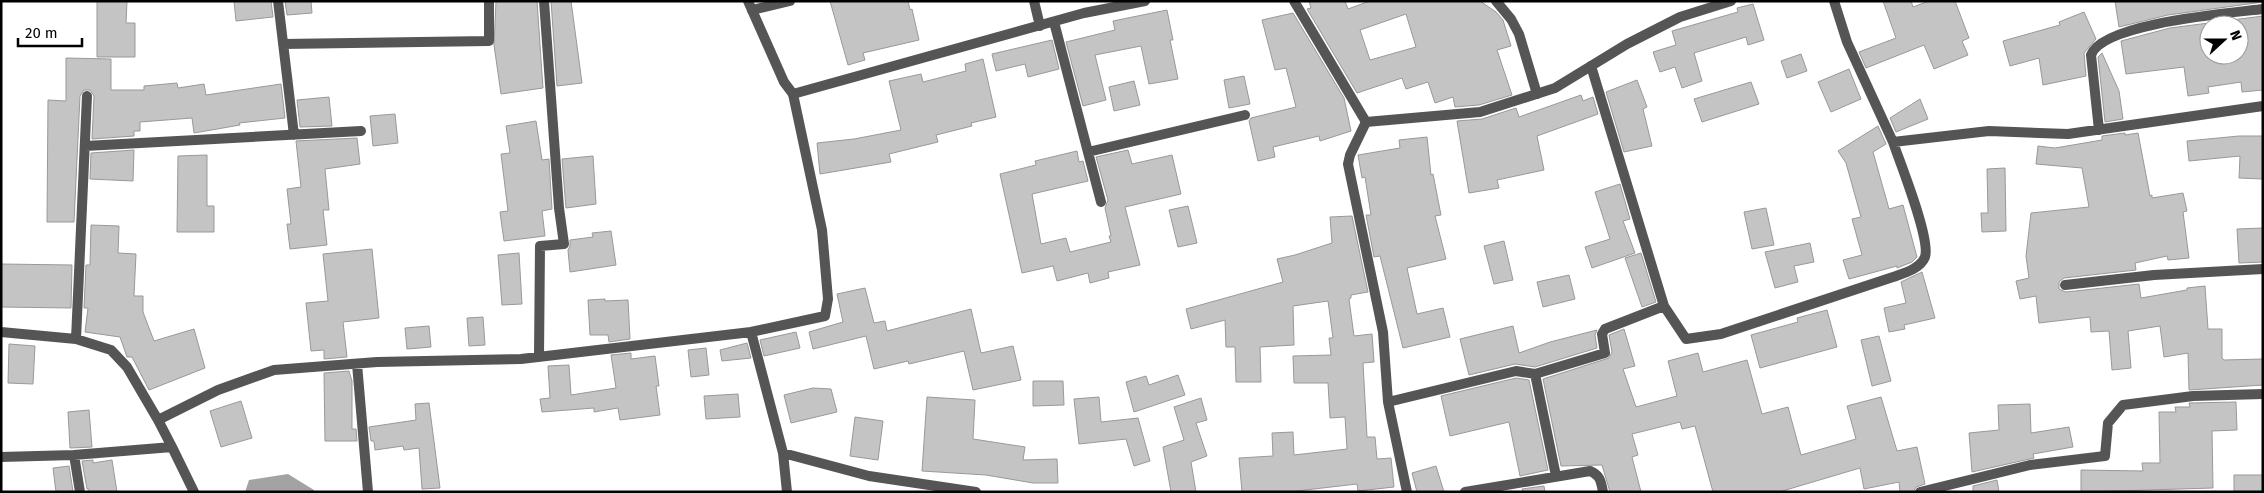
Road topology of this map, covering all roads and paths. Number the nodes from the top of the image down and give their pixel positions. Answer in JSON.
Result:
{"nodes":[{"id":1,"x":278,"y":1,"type":"edge"},
{"id":2,"x":489,"y":1,"type":"edge"},
{"id":3,"x":544,"y":1,"type":"edge"},
{"id":4,"x":790,"y":1,"type":"edge"},
{"id":5,"x":1034,"y":1,"type":"edge"},
{"id":6,"x":1145,"y":1,"type":"edge"},
{"id":7,"x":1294,"y":1,"type":"edge"},
{"id":8,"x":1496,"y":1,"type":"edge"},
{"id":9,"x":1732,"y":1,"type":"edge"},
{"id":10,"x":1834,"y":1,"type":"edge"},
{"id":11,"x":750,"y":6,"type":"edge"},
{"id":12,"x":2263,"y":9,"type":"edge"},
{"id":13,"x":1054,"y":22,"type":"junction"},
{"id":14,"x":1040,"y":26,"type":"junction"},
{"id":15,"x":283,"y":44,"type":"junction"},
{"id":16,"x":1591,"y":66,"type":"junction"},
{"id":17,"x":793,"y":94,"type":"junction"},
{"id":18,"x":1537,"y":94,"type":"junction"},
{"id":19,"x":87,"y":96,"type":"dead end"},
{"id":20,"x":2263,"y":106,"type":"edge"},
{"id":21,"x":1245,"y":115,"type":"dead end"},
{"id":22,"x":1366,"y":122,"type":"junction"},
{"id":23,"x":2099,"y":130,"type":"junction"},
{"id":24,"x":361,"y":131,"type":"dead end"},
{"id":25,"x":294,"y":135,"type":"junction"},
{"id":26,"x":1893,"y":142,"type":"junction"},
{"id":27,"x":85,"y":146,"type":"junction"},
{"id":28,"x":1088,"y":152,"type":"junction"},
{"id":29,"x":1101,"y":202,"type":"dead end"},
{"id":30,"x":2263,"y":269,"type":"edge"},
{"id":31,"x":2065,"y":285,"type":"dead end"},
{"id":32,"x":1664,"y":306,"type":"junction"},
{"id":33,"x":1,"y":332,"type":"edge"},
{"id":34,"x":751,"y":332,"type":"junction"},
{"id":35,"x":76,"y":339,"type":"junction"},
{"id":36,"x":539,"y":357,"type":"junction"},
{"id":37,"x":357,"y":364,"type":"junction"},
{"id":38,"x":1535,"y":374,"type":"junction"},
{"id":39,"x":2263,"y":394,"type":"edge"},
{"id":40,"x":1388,"y":402,"type":"junction"},
{"id":41,"x":158,"y":420,"type":"junction"},
{"id":42,"x":172,"y":447,"type":"junction"},
{"id":43,"x":783,"y":453,"type":"junction"},
{"id":44,"x":74,"y":455,"type":"junction"},
{"id":45,"x":1,"y":457,"type":"edge"},
{"id":46,"x":1556,"y":476,"type":"junction"},
{"id":47,"x":80,"y":492,"type":"edge"},
{"id":48,"x":194,"y":492,"type":"edge"},
{"id":49,"x":368,"y":492,"type":"edge"},
{"id":50,"x":787,"y":492,"type":"edge"},
{"id":51,"x":976,"y":492,"type":"edge"},
{"id":52,"x":1408,"y":492,"type":"edge"},
{"id":53,"x":1465,"y":492,"type":"edge"},
{"id":54,"x":1603,"y":492,"type":"edge"},
{"id":55,"x":1920,"y":492,"type":"edge"}],
"edges":[{"from":1,"to":15,"type":"street"},
{"from":2,"to":15,"type":"street"},
{"from":3,"to":36,"type":"street"},
{"from":4,"to":11,"type":"street"},
{"from":5,"to":14,"type":"street"},
{"from":6,"to":13,"type":"street"},
{"from":7,"to":22,"type":"street"},
{"from":8,"to":18,"type":"street"},
{"from":9,"to":16,"type":"street"},
{"from":10,"to":26,"type":"street"},
{"from":11,"to":17,"type":"street"},
{"from":12,"to":23,"type":"street"},
{"from":13,"to":14,"type":"street"},
{"from":13,"to":28,"type":"street"},
{"from":14,"to":17,"type":"street"},
{"from":15,"to":25,"type":"street"},
{"from":16,"to":18,"type":"street"},
{"from":16,"to":32,"type":"street"},
{"from":17,"to":34,"type":"street"},
{"from":18,"to":22,"type":"street"},
{"from":19,"to":27,"type":"street"},
{"from":20,"to":23,"type":"street"},
{"from":21,"to":28,"type":"street"},
{"from":22,"to":40,"type":"street"},
{"from":23,"to":26,"type":"street"},
{"from":24,"to":25,"type":"street"},
{"from":25,"to":27,"type":"street"},
{"from":26,"to":32,"type":"street"},
{"from":27,"to":35,"type":"street"},
{"from":28,"to":29,"type":"street"},
{"from":30,"to":31,"type":"street"},
{"from":32,"to":38,"type":"street"},
{"from":33,"to":35,"type":"street"},
{"from":34,"to":36,"type":"street"},
{"from":34,"to":43,"type":"street"},
{"from":35,"to":41,"type":"street"},
{"from":36,"to":37,"type":"street"},
{"from":37,"to":41,"type":"street"},
{"from":37,"to":49,"type":"street"},
{"from":38,"to":40,"type":"street"},
{"from":38,"to":46,"type":"street"},
{"from":39,"to":55,"type":"street"},
{"from":40,"to":52,"type":"street"},
{"from":41,"to":42,"type":"street"},
{"from":42,"to":44,"type":"street"},
{"from":42,"to":48,"type":"street"},
{"from":43,"to":50,"type":"street"},
{"from":43,"to":51,"type":"street"},
{"from":44,"to":45,"type":"street"},
{"from":44,"to":47,"type":"street"},
{"from":46,"to":53,"type":"street"},
{"from":46,"to":54,"type":"street"}]}
